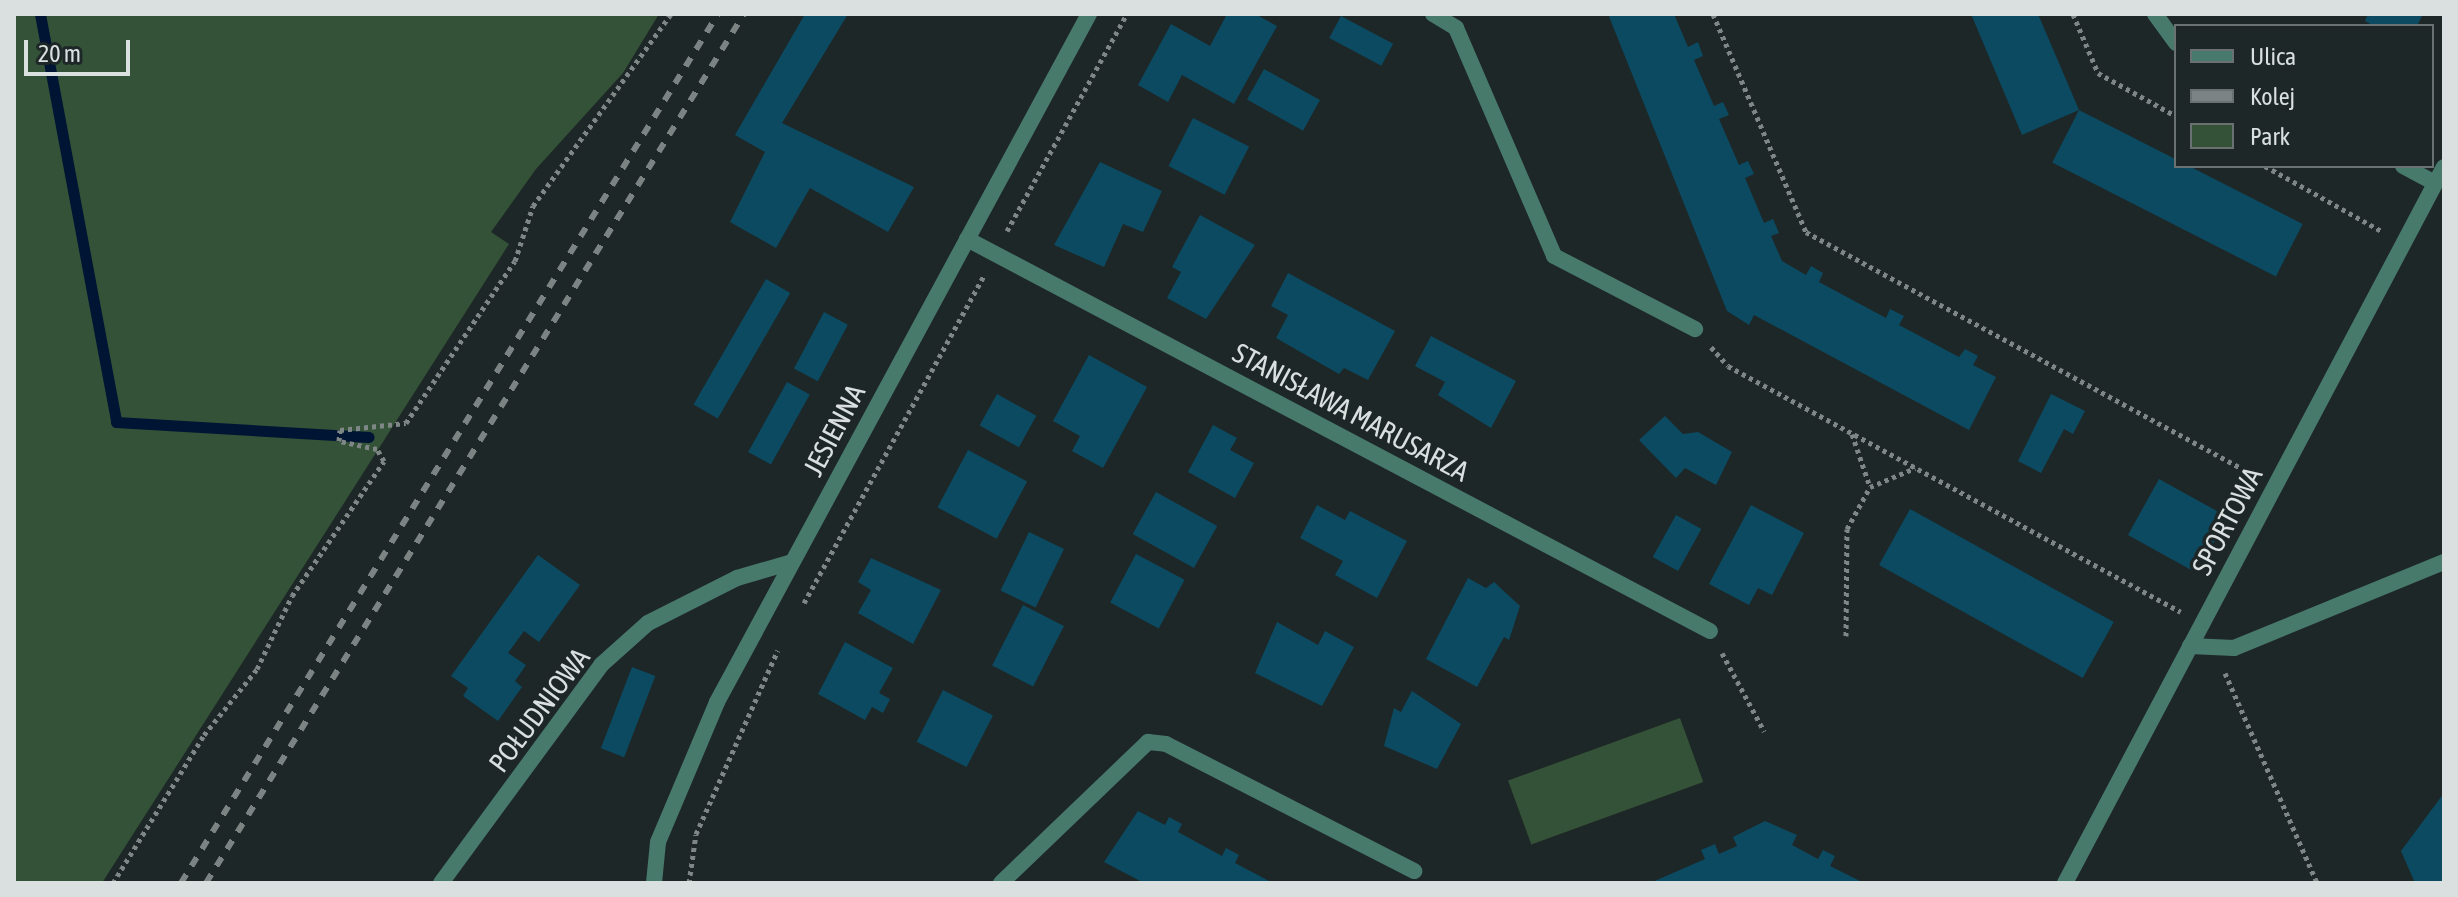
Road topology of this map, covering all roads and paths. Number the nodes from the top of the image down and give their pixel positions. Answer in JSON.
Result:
{"nodes":[{"id":1,"x":671,"y":14,"type":"edge"},
{"id":2,"x":1089,"y":14,"type":"edge"},
{"id":3,"x":1127,"y":14,"type":"edge"},
{"id":4,"x":1433,"y":14,"type":"edge"},
{"id":5,"x":1713,"y":14,"type":"edge"},
{"id":6,"x":2073,"y":14,"type":"edge"},
{"id":7,"x":2155,"y":14,"type":"edge"},
{"id":8,"x":2174,"y":40,"type":"edge"},
{"id":9,"x":2174,"y":115,"type":"edge"},
{"id":10,"x":2444,"y":167,"type":"edge"},
{"id":11,"x":2269,"y":168,"type":"edge"},
{"id":12,"x":2407,"y":168,"type":"edge"},
{"id":13,"x":2435,"y":183,"type":"junction"},
{"id":14,"x":967,"y":239,"type":"junction"},
{"id":15,"x":1000,"y":243,"type":"dead end"},
{"id":16,"x":2404,"y":244,"type":"junction"},
{"id":17,"x":983,"y":277,"type":"dead end"},
{"id":18,"x":1695,"y":329,"type":"joint"},
{"id":19,"x":1852,"y":433,"type":"junction"},
{"id":20,"x":1916,"y":468,"type":"junction"},
{"id":21,"x":2254,"y":475,"type":"dead end"},
{"id":22,"x":1870,"y":487,"type":"junction"},
{"id":23,"x":792,"y":562,"type":"junction"},
{"id":24,"x":2444,"y":562,"type":"edge"},
{"id":25,"x":799,"y":611,"type":"dead end"},
{"id":26,"x":2186,"y":615,"type":"dead end"},
{"id":27,"x":1710,"y":631,"type":"joint"},
{"id":28,"x":1846,"y":636,"type":"dead end"},
{"id":29,"x":785,"y":638,"type":"dead end"},
{"id":30,"x":2190,"y":646,"type":"junction"},
{"id":31,"x":2225,"y":673,"type":"dead end"},
{"id":32,"x":1764,"y":731,"type":"dead end"},
{"id":33,"x":1414,"y":871,"type":"dead end"},
{"id":34,"x":113,"y":883,"type":"edge"},
{"id":35,"x":441,"y":883,"type":"edge"},
{"id":36,"x":654,"y":883,"type":"edge"},
{"id":37,"x":689,"y":883,"type":"edge"},
{"id":38,"x":1001,"y":883,"type":"edge"},
{"id":39,"x":2065,"y":883,"type":"edge"},
{"id":40,"x":2317,"y":883,"type":"edge"}],
"edges":[{"from":1,"to":34,"type":"path"},
{"from":2,"to":14,"type":"street","name":"JESIENNA"},
{"from":3,"to":15,"type":"path"},
{"from":4,"to":18,"type":"street"},
{"from":5,"to":21,"type":"path"},
{"from":6,"to":9,"type":"path"},
{"from":7,"to":8,"type":"street"},
{"from":10,"to":13,"type":"street","name":"SPORTOWA"},
{"from":11,"to":16,"type":"path"},
{"from":12,"to":13,"type":"street"},
{"from":13,"to":16,"type":"street","name":"SPORTOWA"},
{"from":14,"to":23,"type":"street","name":"JESIENNA"},
{"from":14,"to":27,"type":"street","name":"STANISŁAWA MARUSARZA"},
{"from":16,"to":30,"type":"street","name":"SPORTOWA"},
{"from":17,"to":25,"type":"path"},
{"from":18,"to":19,"type":"path"},
{"from":19,"to":20,"type":"path"},
{"from":19,"to":22,"type":"path"},
{"from":20,"to":22,"type":"path"},
{"from":20,"to":26,"type":"path"},
{"from":22,"to":28,"type":"path"},
{"from":23,"to":35,"type":"street","name":"POŁUDNIOWA"},
{"from":23,"to":36,"type":"street","name":"JESIENNA"},
{"from":24,"to":30,"type":"street"},
{"from":27,"to":32,"type":"path"},
{"from":29,"to":37,"type":"path"},
{"from":30,"to":39,"type":"street","name":"SPORTOWA"},
{"from":31,"to":40,"type":"path"},
{"from":33,"to":38,"type":"street"}]}
